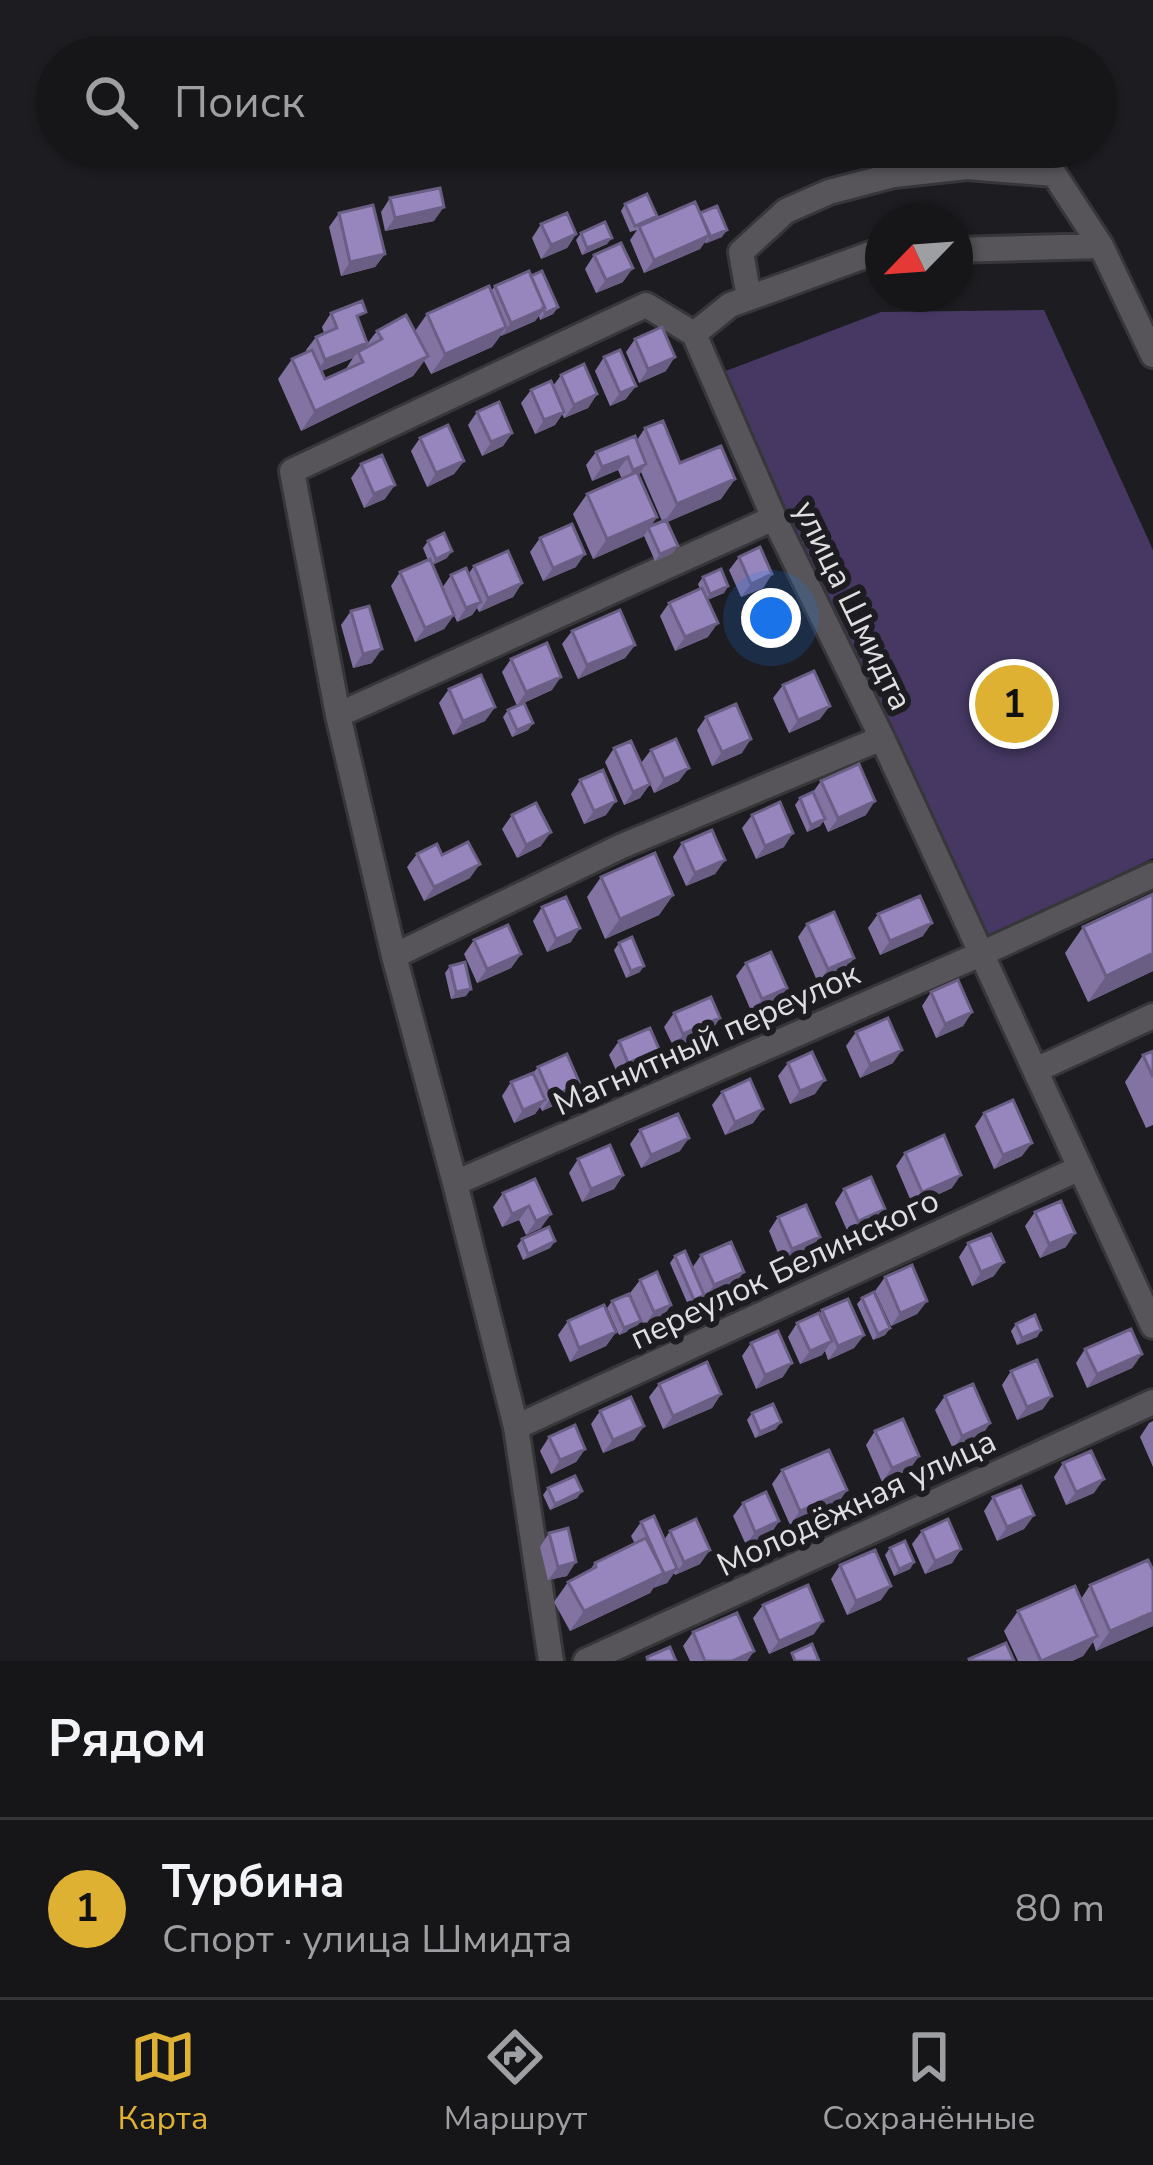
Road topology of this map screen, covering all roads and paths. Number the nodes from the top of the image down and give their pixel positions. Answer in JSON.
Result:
{"nodes":[{"id":1,"x":959,"y":168,"type":"edge"},
{"id":2,"x":979,"y":168,"type":"edge"},
{"id":3,"x":1101,"y":246,"type":"junction"},
{"id":4,"x":973,"y":250,"type":"edge"},
{"id":5,"x":865,"y":256,"type":"edge"},
{"id":6,"x":748,"y":298,"type":"junction"},
{"id":7,"x":694,"y":334,"type":"junction"},
{"id":8,"x":1153,"y":355,"type":"edge"},
{"id":9,"x":774,"y":518,"type":"junction"},
{"id":10,"x":338,"y":716,"type":"junction"},
{"id":11,"x":882,"y":738,"type":"junction"},
{"id":12,"x":1153,"y":875,"type":"edge"},
{"id":13,"x":983,"y":953,"type":"junction"},
{"id":14,"x":394,"y":956,"type":"junction"},
{"id":15,"x":1153,"y":1016,"type":"edge"},
{"id":16,"x":1036,"y":1070,"type":"junction"},
{"id":17,"x":1080,"y":1168,"type":"junction"},
{"id":18,"x":455,"y":1183,"type":"junction"},
{"id":19,"x":1153,"y":1326,"type":"edge"},
{"id":20,"x":1153,"y":1402,"type":"edge"},
{"id":21,"x":516,"y":1426,"type":"junction"},
{"id":22,"x":551,"y":1661,"type":"edge"},
{"id":23,"x":586,"y":1661,"type":"edge"}],
"edges":[{"from":1,"to":6,"type":"street"},
{"from":2,"to":3,"type":"street"},
{"from":3,"to":4,"type":"street"},
{"from":3,"to":8,"type":"street"},
{"from":5,"to":6,"type":"street"},
{"from":6,"to":7,"type":"street"},
{"from":7,"to":9,"type":"street","name":"улица Шмидта"},
{"from":7,"to":10,"type":"street"},
{"from":9,"to":10,"type":"street"},
{"from":9,"to":11,"type":"street","name":"улица Шмидта"},
{"from":10,"to":14,"type":"street"},
{"from":11,"to":13,"type":"street","name":"улица Шмидта"},
{"from":11,"to":14,"type":"street"},
{"from":12,"to":13,"type":"street"},
{"from":13,"to":16,"type":"street","name":"улица Шмидта"},
{"from":13,"to":18,"type":"street","name":"Магнитный переулок"},
{"from":14,"to":18,"type":"street"},
{"from":15,"to":16,"type":"street"},
{"from":16,"to":17,"type":"street","name":"улица Шмидта"},
{"from":17,"to":19,"type":"street","name":"улица Шмидта"},
{"from":17,"to":21,"type":"street","name":"переулок Белинского"},
{"from":18,"to":21,"type":"street"},
{"from":20,"to":23,"type":"street","name":"Молодёжная улица"},
{"from":21,"to":22,"type":"street"}]}
